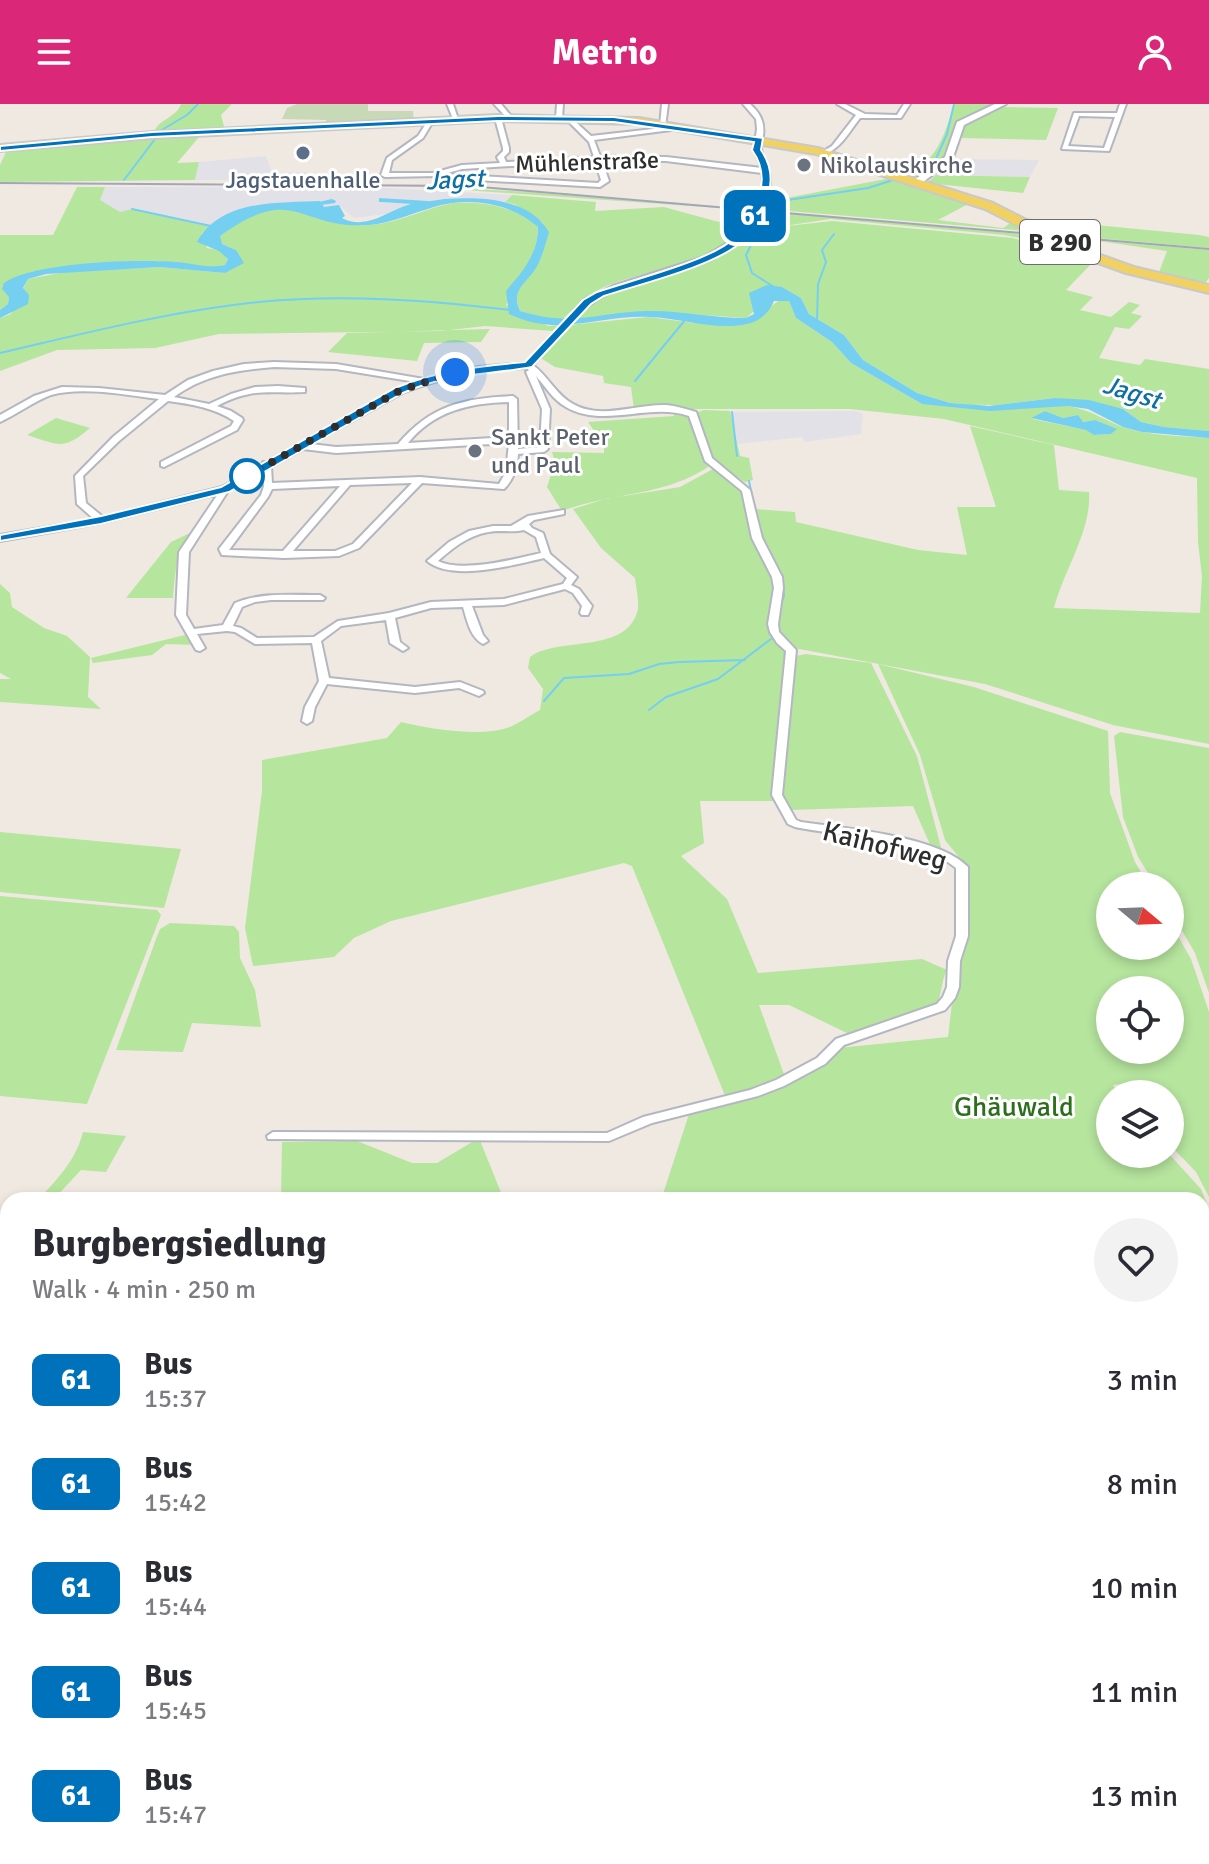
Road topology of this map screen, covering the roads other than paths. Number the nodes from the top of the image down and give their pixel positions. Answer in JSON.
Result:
{"nodes":[{"id":1,"x":450,"y":104,"type":"edge"},
{"id":2,"x":497,"y":104,"type":"edge"},
{"id":3,"x":560,"y":104,"type":"edge"},
{"id":4,"x":665,"y":104,"type":"edge"},
{"id":5,"x":746,"y":104,"type":"edge"},
{"id":6,"x":840,"y":104,"type":"edge"},
{"id":7,"x":907,"y":104,"type":"edge"},
{"id":8,"x":1002,"y":104,"type":"edge"},
{"id":9,"x":1123,"y":104,"type":"edge"},
{"id":10,"x":862,"y":115,"type":"junction"},
{"id":11,"x":1119,"y":115,"type":"junction"},
{"id":12,"x":504,"y":118,"type":"junction"},
{"id":13,"x":564,"y":118,"type":"junction"},
{"id":14,"x":457,"y":121,"type":"junction"},
{"id":15,"x":639,"y":121,"type":"junction"},
{"id":16,"x":429,"y":123,"type":"junction"},
{"id":17,"x":663,"y":126,"type":"junction"},
{"id":18,"x":677,"y":128,"type":"junction"},
{"id":19,"x":649,"y":132,"type":"junction"},
{"id":20,"x":590,"y":138,"type":"junction"},
{"id":21,"x":759,"y":140,"type":"junction"},
{"id":22,"x":0,"y":148,"type":"edge"},
{"id":23,"x":824,"y":153,"type":"junction"},
{"id":24,"x":600,"y":158,"type":"junction"},
{"id":25,"x":504,"y":164,"type":"junction"},
{"id":26,"x":765,"y":171,"type":"junction"},
{"id":27,"x":385,"y":175,"type":"junction"},
{"id":28,"x":433,"y":175,"type":"junction"},
{"id":29,"x":916,"y":183,"type":"junction"},
{"id":30,"x":380,"y":184,"type":"dead end"},
{"id":31,"x":1209,"y":289,"type":"edge"},
{"id":32,"x":528,"y":365,"type":"junction"},
{"id":33,"x":422,"y":381,"type":"junction"},
{"id":34,"x":302,"y":390,"type":"dead end"},
{"id":35,"x":167,"y":399,"type":"junction"},
{"id":36,"x":212,"y":406,"type":"junction"},
{"id":37,"x":0,"y":419,"type":"edge"},
{"id":38,"x":511,"y":440,"type":"junction"},
{"id":39,"x":302,"y":446,"type":"junction"},
{"id":40,"x":401,"y":446,"type":"junction"},
{"id":41,"x":514,"y":452,"type":"junction"},
{"id":42,"x":164,"y":464,"type":"dead end"},
{"id":43,"x":266,"y":464,"type":"junction"},
{"id":44,"x":420,"y":480,"type":"junction"},
{"id":45,"x":348,"y":482,"type":"junction"},
{"id":46,"x":268,"y":486,"type":"junction"},
{"id":47,"x":225,"y":489,"type":"junction"},
{"id":48,"x":561,"y":512,"type":"dead end"},
{"id":49,"x":101,"y":520,"type":"junction"},
{"id":50,"x":527,"y":526,"type":"junction"},
{"id":51,"x":0,"y":538,"type":"edge"},
{"id":52,"x":284,"y":555,"type":"junction"},
{"id":53,"x":546,"y":555,"type":"junction"},
{"id":54,"x":566,"y":586,"type":"junction"},
{"id":55,"x":320,"y":598,"type":"dead end"},
{"id":56,"x":467,"y":605,"type":"junction"},
{"id":57,"x":585,"y":613,"type":"dead end"},
{"id":58,"x":390,"y":616,"type":"junction"},
{"id":59,"x":227,"y":628,"type":"junction"},
{"id":60,"x":190,"y":632,"type":"junction"},
{"id":61,"x":316,"y":640,"type":"junction"},
{"id":62,"x":483,"y":641,"type":"dead end"},
{"id":63,"x":200,"y":648,"type":"dead end"},
{"id":64,"x":403,"y":648,"type":"dead end"},
{"id":65,"x":324,"y":681,"type":"junction"},
{"id":66,"x":479,"y":693,"type":"dead end"},
{"id":67,"x":307,"y":721,"type":"dead end"},
{"id":68,"x":273,"y":1136,"type":"dead end"}],
"edges":[{"from":1,"to":14,"type":"street"},
{"from":2,"to":12,"type":"street"},
{"from":3,"to":13,"type":"street"},
{"from":4,"to":17,"type":"street"},
{"from":5,"to":21,"type":"street"},
{"from":6,"to":10,"type":"street"},
{"from":7,"to":10,"type":"street"},
{"from":8,"to":29,"type":"street"},
{"from":9,"to":11,"type":"street"},
{"from":10,"to":23,"type":"street"},
{"from":11,"to":11,"type":"street"},
{"from":12,"to":13,"type":"main road","number":"B 290"},
{"from":12,"to":14,"type":"main road","number":"B 290"},
{"from":12,"to":25,"type":"street"},
{"from":13,"to":15,"type":"main road","number":"B 290"},
{"from":13,"to":20,"type":"street"},
{"from":14,"to":16,"type":"main road","number":"B 290"},
{"from":15,"to":17,"type":"main road","number":"B 290"},
{"from":15,"to":19,"type":"street"},
{"from":16,"to":22,"type":"main road","number":"B 290"},
{"from":16,"to":27,"type":"street"},
{"from":17,"to":18,"type":"main road","number":"B 290"},
{"from":18,"to":19,"type":"street"},
{"from":18,"to":21,"type":"main road","number":"B 290"},
{"from":19,"to":20,"type":"street"},
{"from":20,"to":24,"type":"street"},
{"from":21,"to":23,"type":"main road","number":"B 290"},
{"from":21,"to":26,"type":"street"},
{"from":23,"to":29,"type":"main road","number":"B 290"},
{"from":24,"to":25,"type":"street","name":"Mühlenstraße"},
{"from":24,"to":26,"type":"street","name":"Mühlenstraße"},
{"from":24,"to":28,"type":"street"},
{"from":25,"to":28,"type":"street","name":"Mühlenstraße"},
{"from":26,"to":32,"type":"street"},
{"from":27,"to":28,"type":"street","name":"Mühlenstraße"},
{"from":27,"to":30,"type":"street"},
{"from":29,"to":31,"type":"main road","number":"B 290"},
{"from":32,"to":33,"type":"street"},
{"from":32,"to":41,"type":"street"},
{"from":32,"to":68,"type":"street","name":"Kaihofweg"},
{"from":33,"to":35,"type":"street"},
{"from":33,"to":39,"type":"street"},
{"from":34,"to":36,"type":"street"},
{"from":35,"to":36,"type":"street"},
{"from":35,"to":37,"type":"street"},
{"from":35,"to":49,"type":"street"},
{"from":36,"to":42,"type":"street"},
{"from":38,"to":40,"type":"street"},
{"from":38,"to":40,"type":"street"},
{"from":38,"to":41,"type":"street"},
{"from":39,"to":40,"type":"street"},
{"from":39,"to":43,"type":"street"},
{"from":41,"to":44,"type":"street"},
{"from":43,"to":46,"type":"street"},
{"from":43,"to":47,"type":"street"},
{"from":44,"to":45,"type":"street"},
{"from":44,"to":52,"type":"street"},
{"from":45,"to":46,"type":"street"},
{"from":45,"to":52,"type":"street"},
{"from":46,"to":52,"type":"street"},
{"from":47,"to":49,"type":"street"},
{"from":47,"to":60,"type":"street"},
{"from":48,"to":50,"type":"street"},
{"from":49,"to":51,"type":"street"},
{"from":50,"to":53,"type":"street"},
{"from":50,"to":53,"type":"street"},
{"from":53,"to":54,"type":"street"},
{"from":54,"to":56,"type":"street"},
{"from":54,"to":57,"type":"street"},
{"from":55,"to":59,"type":"street"},
{"from":56,"to":58,"type":"street"},
{"from":56,"to":62,"type":"street"},
{"from":58,"to":61,"type":"street"},
{"from":58,"to":64,"type":"street"},
{"from":59,"to":60,"type":"street"},
{"from":59,"to":61,"type":"street"},
{"from":60,"to":63,"type":"street"},
{"from":61,"to":65,"type":"street"},
{"from":65,"to":66,"type":"street"},
{"from":65,"to":67,"type":"street"}]}
